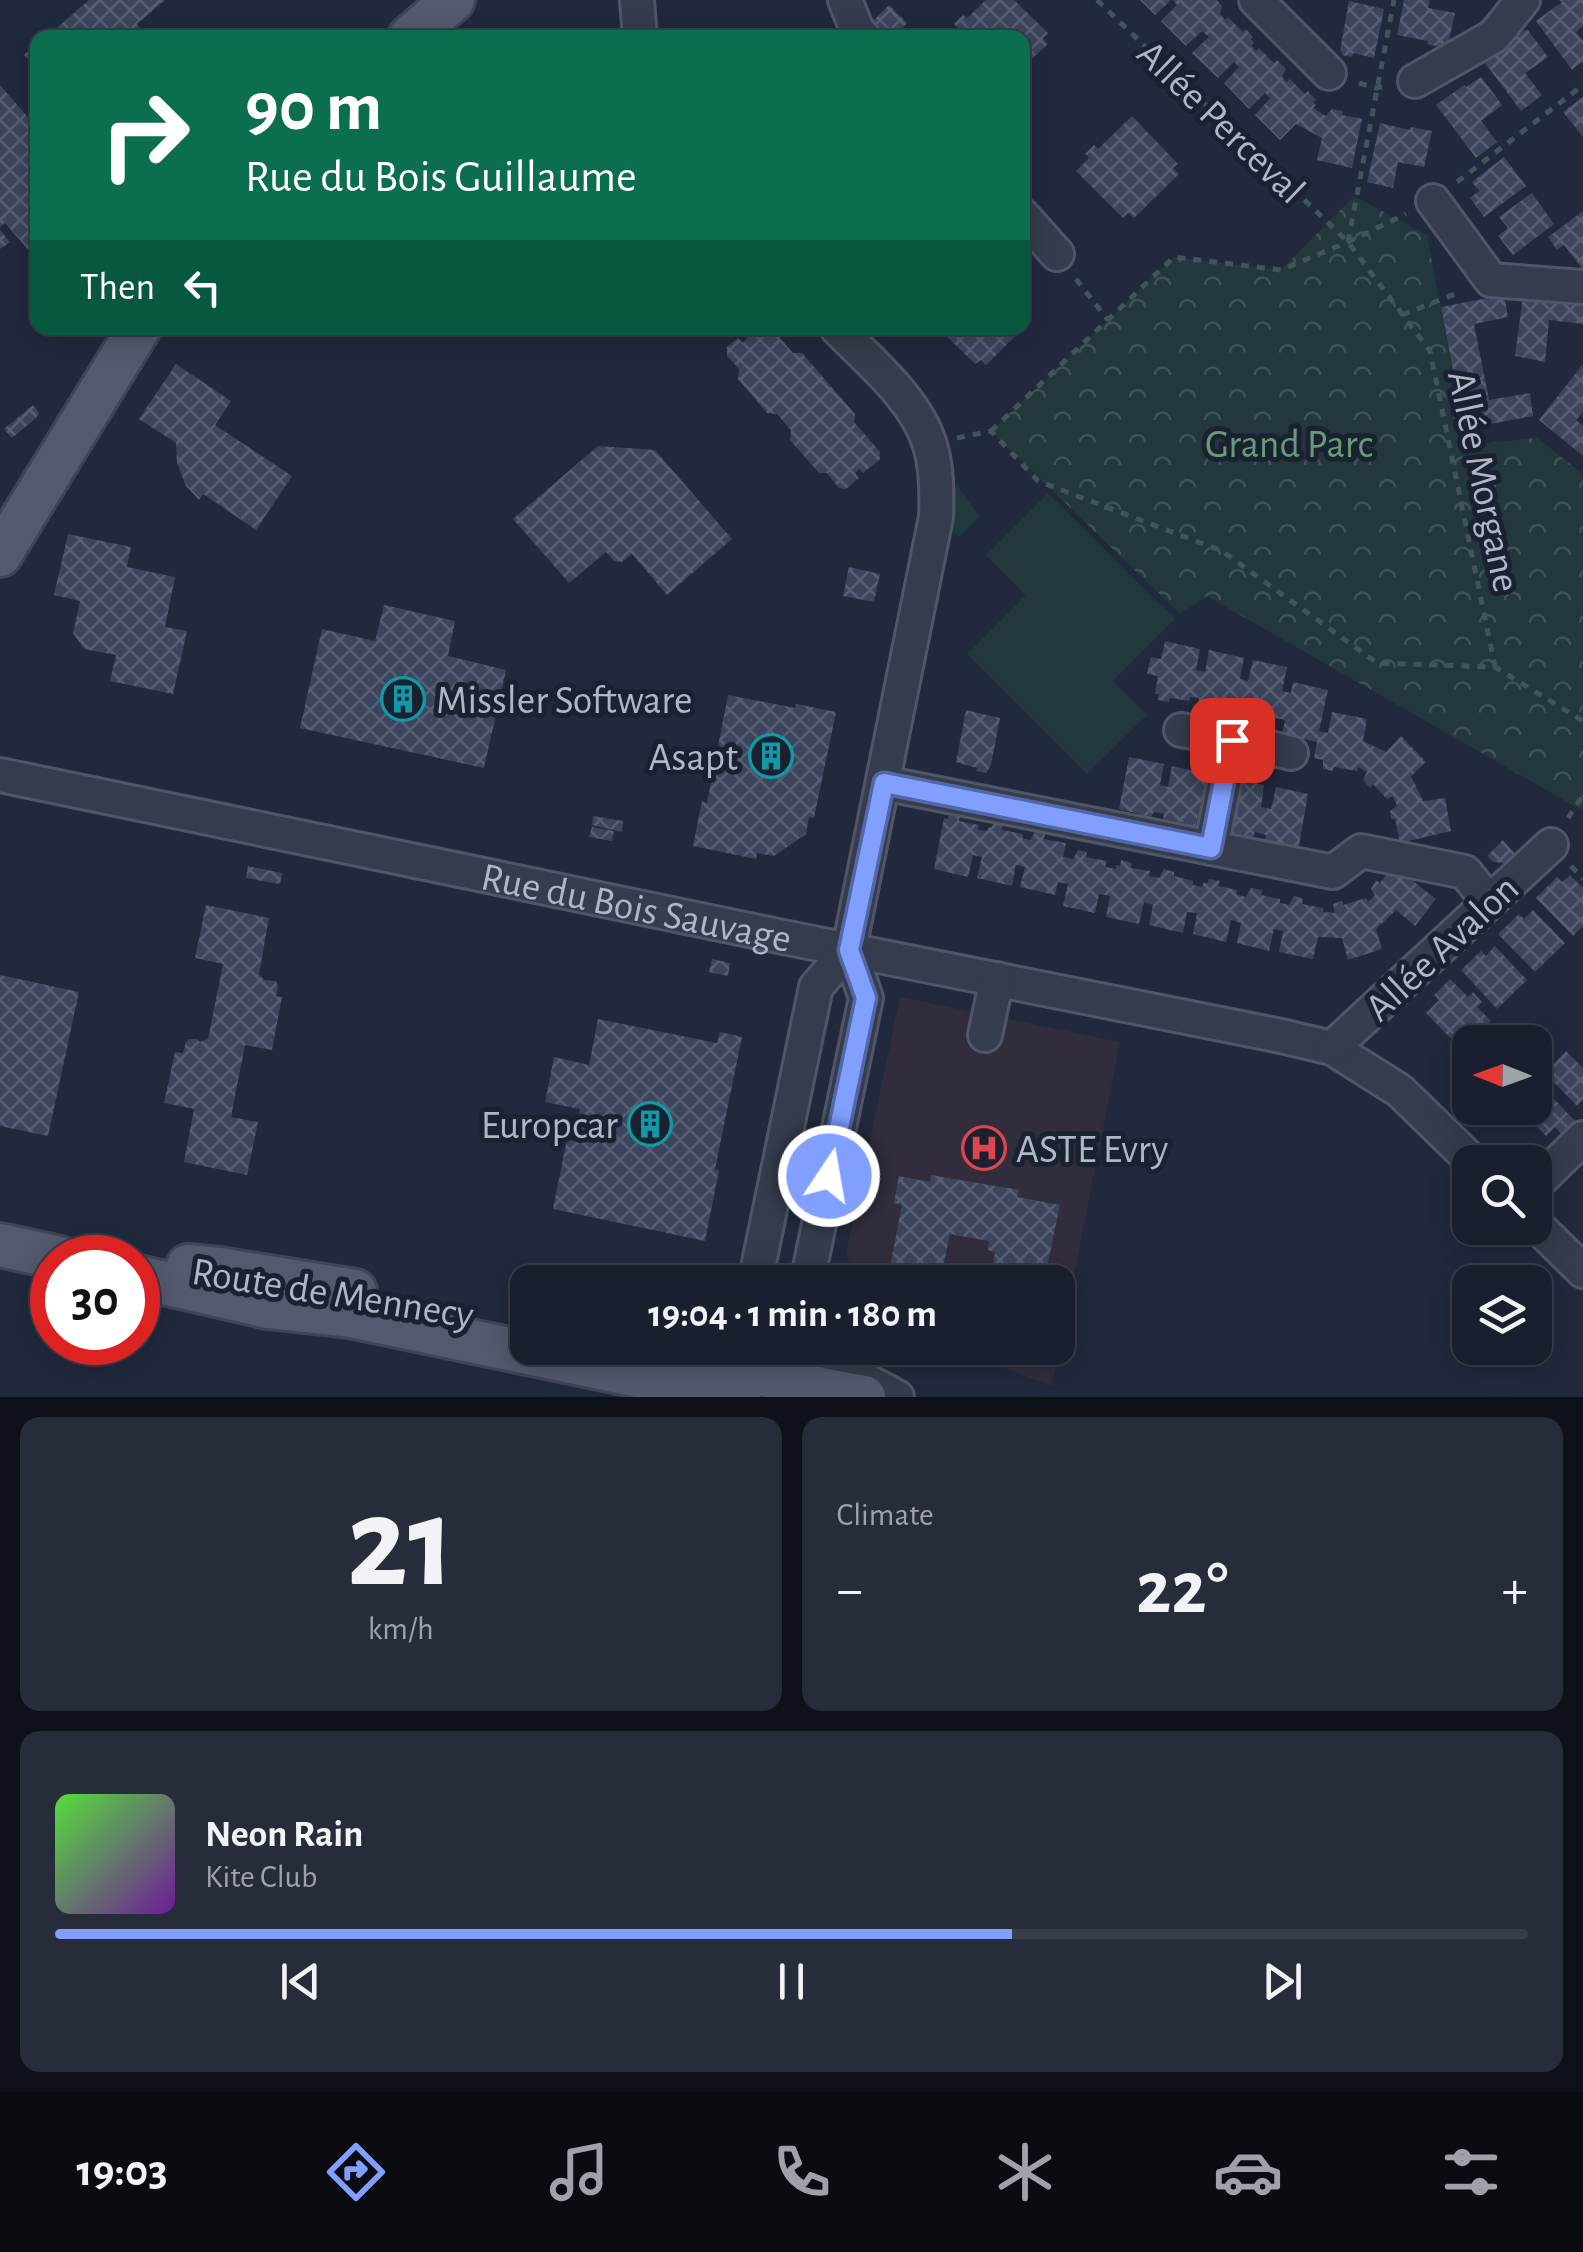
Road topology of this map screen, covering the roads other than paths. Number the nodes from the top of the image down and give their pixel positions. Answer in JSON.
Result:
{"nodes":[{"id":1,"x":453,"y":0,"type":"edge"},
{"id":2,"x":637,"y":0,"type":"edge"},
{"id":3,"x":845,"y":0,"type":"edge"},
{"id":4,"x":1256,"y":0,"type":"edge"},
{"id":5,"x":1523,"y":0,"type":"edge"},
{"id":6,"x":418,"y":30,"type":"edge"},
{"id":7,"x":639,"y":30,"type":"edge"},
{"id":8,"x":857,"y":30,"type":"edge"},
{"id":9,"x":1328,"y":73,"type":"road end"},
{"id":10,"x":1415,"y":81,"type":"road end"},
{"id":11,"x":1433,"y":201,"type":"road end"},
{"id":12,"x":1030,"y":225,"type":"edge"},
{"id":13,"x":1057,"y":254,"type":"road end"},
{"id":14,"x":1583,"y":287,"type":"edge"},
{"id":15,"x":134,"y":335,"type":"edge"},
{"id":16,"x":843,"y":335,"type":"edge"},
{"id":17,"x":7,"y":528,"type":"edge"},
{"id":18,"x":1180,"y":730,"type":"dead end"},
{"id":19,"x":1232,"y":740,"type":"junction"},
{"id":20,"x":1290,"y":753,"type":"dead end"},
{"id":21,"x":0,"y":776,"type":"edge"},
{"id":22,"x":884,"y":783,"type":"junction"},
{"id":23,"x":1551,"y":845,"type":"dead end"},
{"id":24,"x":1211,"y":848,"type":"junction"},
{"id":25,"x":1489,"y":902,"type":"junction"},
{"id":26,"x":849,"y":950,"type":"junction"},
{"id":27,"x":997,"y":979,"type":"junction"},
{"id":28,"x":986,"y":1035,"type":"dead end"},
{"id":29,"x":1332,"y":1048,"type":"junction"},
{"id":30,"x":1583,"y":1138,"type":"edge"},
{"id":31,"x":1456,"y":1145,"type":"edge"},
{"id":32,"x":1552,"y":1168,"type":"edge"},
{"id":33,"x":1552,"y":1241,"type":"edge"},
{"id":34,"x":0,"y":1245,"type":"edge"},
{"id":35,"x":30,"y":1252,"type":"edge"},
{"id":36,"x":160,"y":1264,"type":"edge"},
{"id":37,"x":759,"y":1265,"type":"edge"},
{"id":38,"x":811,"y":1265,"type":"edge"},
{"id":39,"x":1583,"y":1271,"type":"edge"},
{"id":40,"x":160,"y":1282,"type":"edge"},
{"id":41,"x":510,"y":1321,"type":"edge"},
{"id":42,"x":699,"y":1365,"type":"edge"},
{"id":43,"x":846,"y":1365,"type":"edge"},
{"id":44,"x":789,"y":1375,"type":"edge"},
{"id":45,"x":737,"y":1377,"type":"edge"},
{"id":46,"x":864,"y":1397,"type":"edge"},
{"id":47,"x":897,"y":1397,"type":"edge"}],
"edges":[{"from":1,"to":6,"type":"main road"},
{"from":2,"to":7,"type":"street"},
{"from":3,"to":8,"type":"street"},
{"from":4,"to":9,"type":"street"},
{"from":5,"to":10,"type":"street"},
{"from":11,"to":14,"type":"street"},
{"from":12,"to":13,"type":"street"},
{"from":15,"to":17,"type":"main road"},
{"from":16,"to":22,"type":"street"},
{"from":18,"to":19,"type":"street"},
{"from":19,"to":20,"type":"street"},
{"from":19,"to":24,"type":"street"},
{"from":21,"to":26,"type":"street","name":"Rue du Bois Sauvage"},
{"from":22,"to":24,"type":"street"},
{"from":22,"to":26,"type":"street"},
{"from":23,"to":25,"type":"street","name":"Allée Avalon"},
{"from":24,"to":25,"type":"street"},
{"from":25,"to":29,"type":"street","name":"Allée Avalon"},
{"from":26,"to":27,"type":"street","name":"Rue du Bois Sauvage"},
{"from":26,"to":37,"type":"street"},
{"from":26,"to":38,"type":"street"},
{"from":27,"to":28,"type":"street"},
{"from":27,"to":29,"type":"street","name":"Rue du Bois Sauvage"},
{"from":29,"to":31,"type":"street","name":"Rue du Bois Sauvage"},
{"from":30,"to":32,"type":"street"},
{"from":33,"to":39,"type":"street"},
{"from":34,"to":35,"type":"main road"},
{"from":36,"to":41,"type":"main road","name":"Route de Mennecy"},
{"from":40,"to":45,"type":"main road","name":"Route de Mennecy"},
{"from":42,"to":45,"type":"main road","name":"Route de Mennecy"},
{"from":43,"to":47,"type":"street"},
{"from":44,"to":45,"type":"main road","name":"Route de Mennecy"},
{"from":44,"to":46,"type":"main road","name":"Route de Mennecy"}]}
